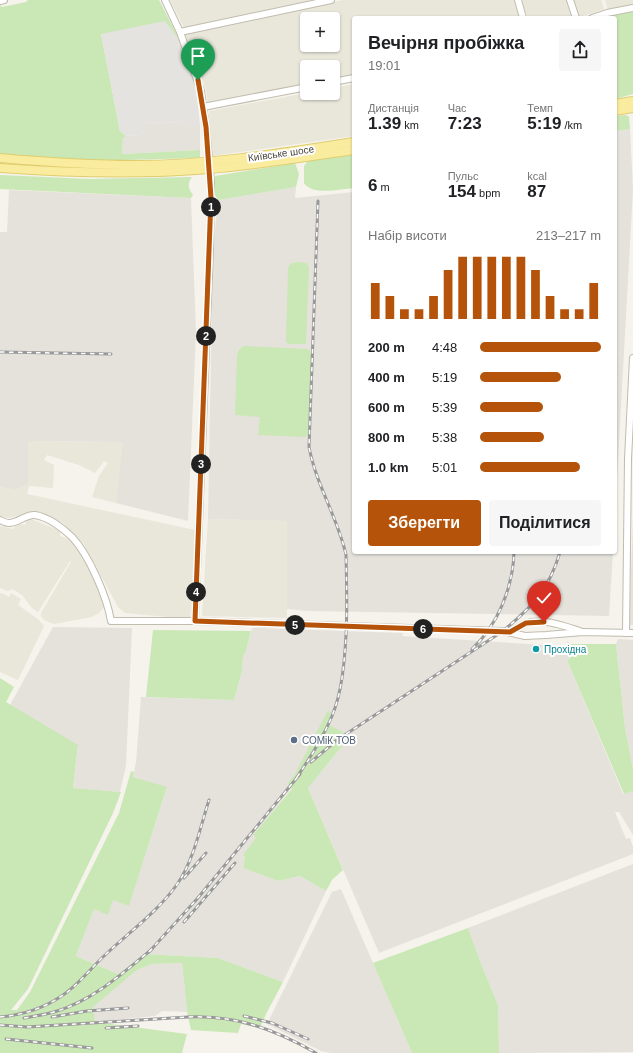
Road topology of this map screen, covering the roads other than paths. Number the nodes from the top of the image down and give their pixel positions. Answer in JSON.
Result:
{"nodes":[{"id":1,"x":4,"y":0,"type":"edge"},
{"id":2,"x":165,"y":0,"type":"edge"},
{"id":3,"x":331,"y":0,"type":"edge"},
{"id":4,"x":518,"y":0,"type":"edge"},
{"id":5,"x":570,"y":0,"type":"edge"},
{"id":6,"x":0,"y":1,"type":"edge"},
{"id":7,"x":633,"y":8,"type":"edge"},
{"id":8,"x":522,"y":16,"type":"edge"},
{"id":9,"x":575,"y":16,"type":"edge"},
{"id":10,"x":598,"y":16,"type":"edge"},
{"id":11,"x":180,"y":32,"type":"junction"},
{"id":12,"x":352,"y":78,"type":"edge"},
{"id":13,"x":340,"y":81,"type":"edge"},
{"id":14,"x":300,"y":88,"type":"edge"},
{"id":15,"x":633,"y":101,"type":"edge"},
{"id":16,"x":617,"y":104,"type":"edge"},
{"id":17,"x":203,"y":107,"type":"junction"},
{"id":18,"x":633,"y":108,"type":"edge"},
{"id":19,"x":617,"y":111,"type":"edge"},
{"id":20,"x":352,"y":142,"type":"edge"},
{"id":21,"x":352,"y":150,"type":"edge"},
{"id":22,"x":0,"y":158,"type":"edge"},
{"id":23,"x":209,"y":165,"type":"junction"},
{"id":24,"x":0,"y":168,"type":"edge"},
{"id":25,"x":633,"y":358,"type":"edge"},
{"id":26,"x":0,"y":520,"type":"edge"},
{"id":27,"x":195,"y":621,"type":"junction"},
{"id":28,"x":537,"y":622,"type":"junction"},
{"id":29,"x":544,"y":622,"type":"junction"},
{"id":30,"x":510,"y":632,"type":"junction"},
{"id":31,"x":583,"y":632,"type":"junction"},
{"id":32,"x":626,"y":633,"type":"junction"},
{"id":33,"x":633,"y":633,"type":"edge"},
{"id":34,"x":537,"y":636,"type":"junction"},
{"id":35,"x":546,"y":636,"type":"junction"}],
"edges":[{"from":1,"to":6,"type":"street"},
{"from":2,"to":11,"type":"street"},
{"from":3,"to":11,"type":"street"},
{"from":4,"to":8,"type":"street"},
{"from":5,"to":9,"type":"street"},
{"from":7,"to":10,"type":"street"},
{"from":11,"to":17,"type":"street"},
{"from":12,"to":13,"type":"street"},
{"from":14,"to":17,"type":"street"},
{"from":15,"to":16,"type":"main road"},
{"from":17,"to":23,"type":"street"},
{"from":18,"to":19,"type":"main road"},
{"from":20,"to":23,"type":"main road","name":"Київське шосе"},
{"from":21,"to":23,"type":"main road"},
{"from":22,"to":23,"type":"main road"},
{"from":23,"to":24,"type":"main road"},
{"from":23,"to":27,"type":"street"},
{"from":25,"to":32,"type":"street"},
{"from":26,"to":27,"type":"street"},
{"from":27,"to":30,"type":"street"},
{"from":28,"to":29,"type":"street"},
{"from":28,"to":30,"type":"street"},
{"from":28,"to":34,"type":"street"},
{"from":29,"to":31,"type":"street"},
{"from":29,"to":35,"type":"street"},
{"from":30,"to":34,"type":"street"},
{"from":31,"to":32,"type":"street"},
{"from":31,"to":35,"type":"street"},
{"from":32,"to":33,"type":"street"},
{"from":34,"to":35,"type":"street"}]}
